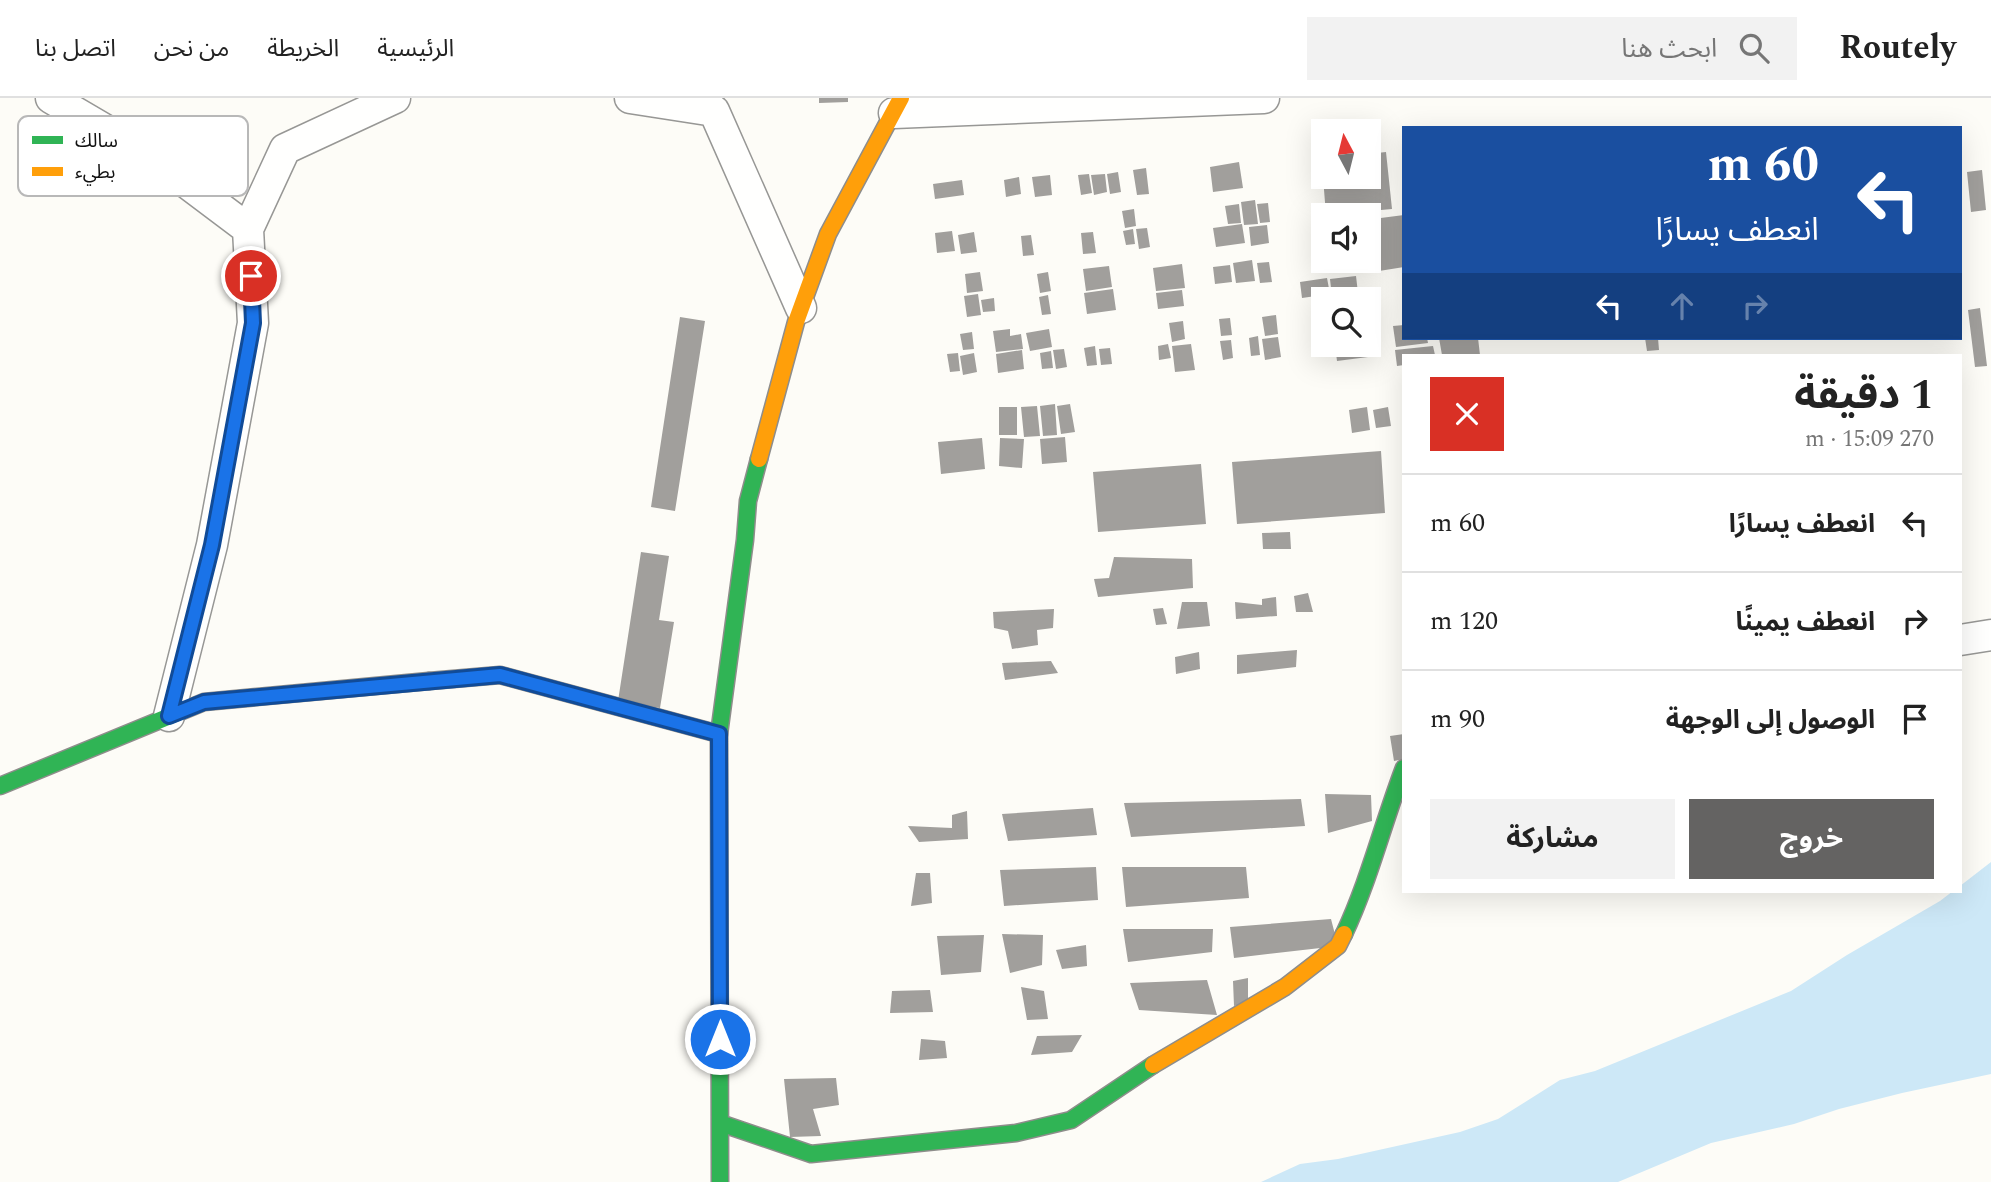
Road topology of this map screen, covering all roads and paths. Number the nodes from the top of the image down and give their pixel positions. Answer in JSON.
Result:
{"nodes":[{"id":1,"x":51,"y":98,"type":"edge"},
{"id":2,"x":395,"y":98,"type":"edge"},
{"id":3,"x":630,"y":98,"type":"edge"},
{"id":4,"x":1264,"y":98,"type":"edge"},
{"id":5,"x":897,"y":106,"type":"edge"},
{"id":6,"x":82,"y":116,"type":"edge"},
{"id":7,"x":204,"y":196,"type":"edge"},
{"id":8,"x":248,"y":229,"type":"junction"},
{"id":9,"x":801,"y":308,"type":"junction"},
{"id":10,"x":1991,"y":635,"type":"edge"},
{"id":11,"x":1962,"y":640,"type":"edge"},
{"id":12,"x":169,"y":716,"type":"junction"},
{"id":13,"x":719,"y":734,"type":"junction"},
{"id":14,"x":1402,"y":773,"type":"edge"},
{"id":15,"x":0,"y":786,"type":"edge"},
{"id":16,"x":720,"y":1123,"type":"junction"},
{"id":17,"x":720,"y":1182,"type":"edge"}],
"edges":[{"from":1,"to":6,"type":"street"},
{"from":2,"to":8,"type":"street"},
{"from":3,"to":9,"type":"street"},
{"from":4,"to":5,"type":"street"},
{"from":5,"to":9,"type":"street"},
{"from":7,"to":8,"type":"street"},
{"from":8,"to":12,"type":"street"},
{"from":9,"to":13,"type":"street"},
{"from":10,"to":11,"type":"street"},
{"from":12,"to":13,"type":"street"},
{"from":12,"to":15,"type":"street"},
{"from":13,"to":16,"type":"street"},
{"from":14,"to":16,"type":"street"},
{"from":16,"to":17,"type":"street"}]}
